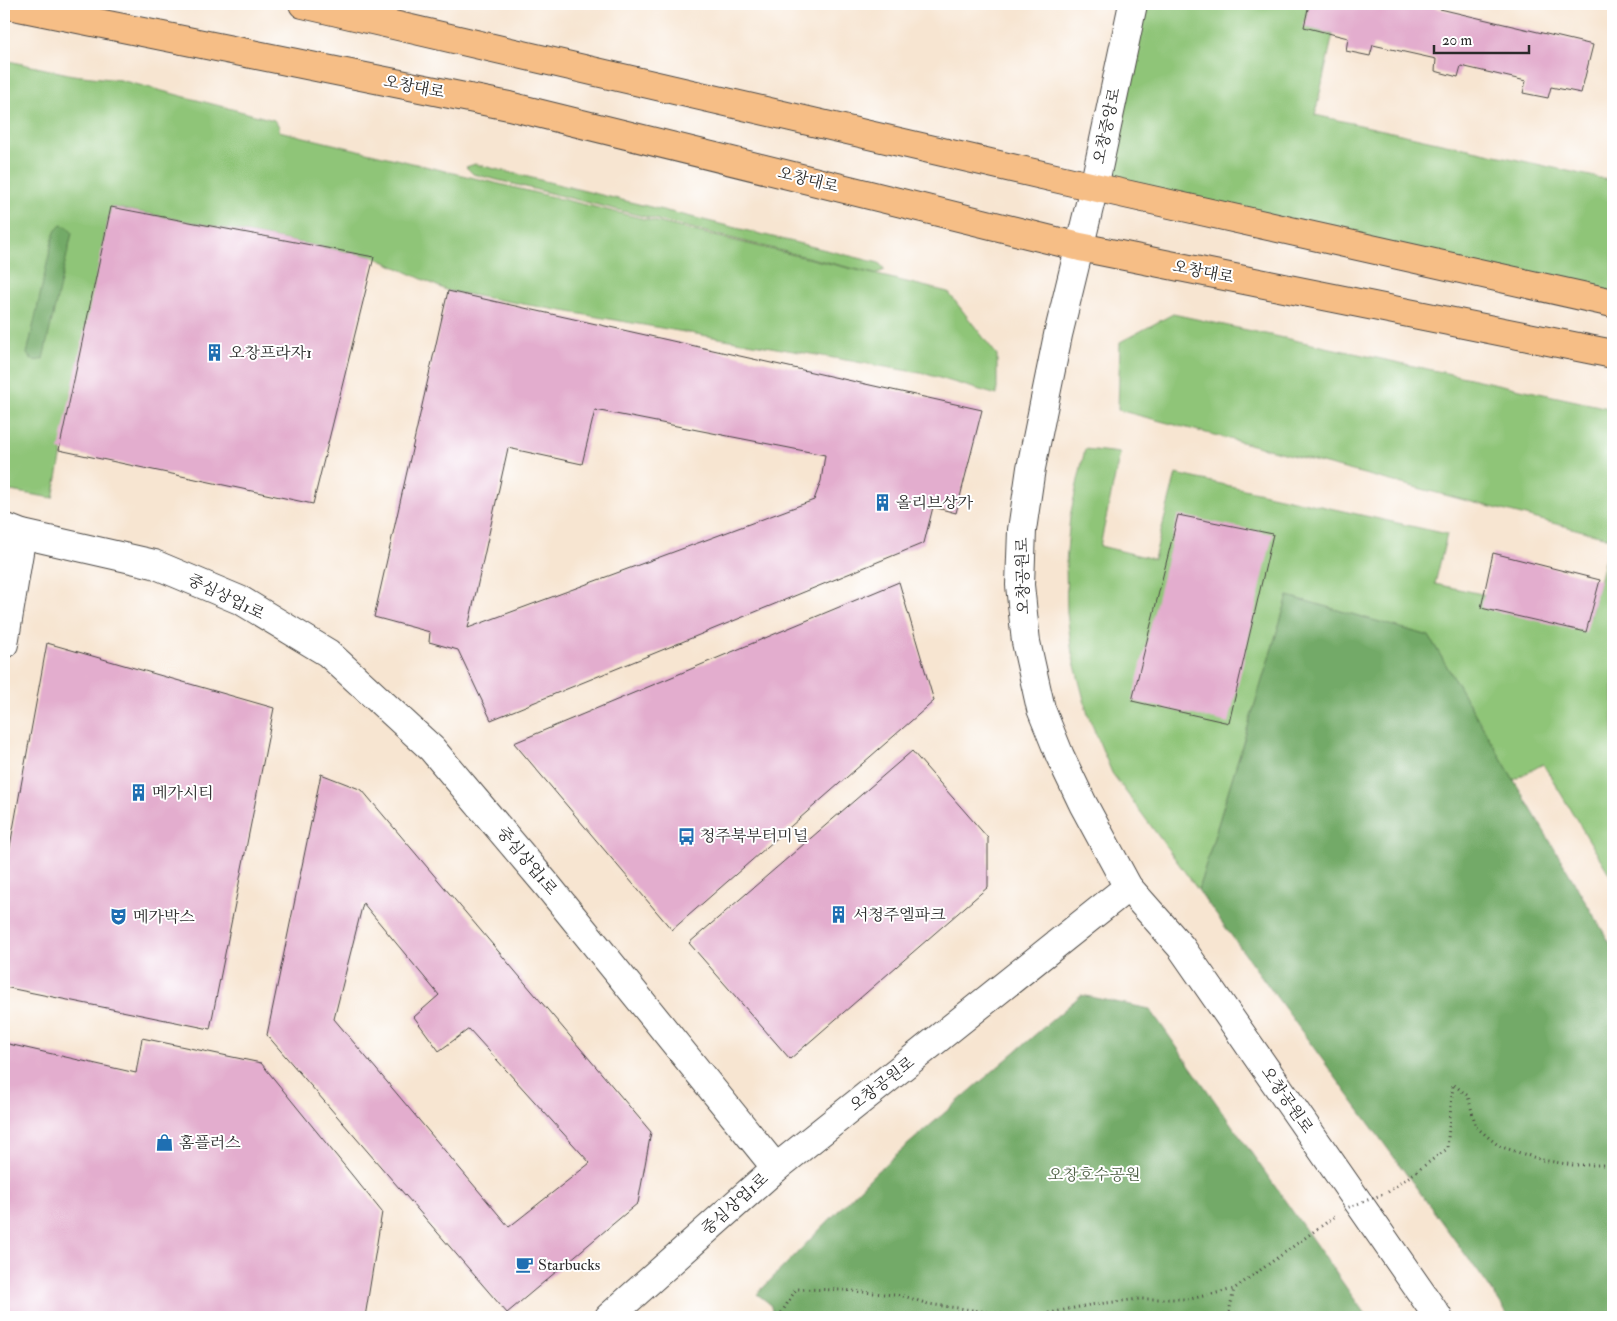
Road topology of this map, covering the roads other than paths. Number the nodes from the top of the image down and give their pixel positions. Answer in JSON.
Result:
{"nodes":[{"id":1,"x":4,"y":4,"type":"edge"},
{"id":2,"x":303,"y":4,"type":"edge"},
{"id":3,"x":1133,"y":4,"type":"edge"},
{"id":4,"x":1094,"y":187,"type":"junction"},
{"id":5,"x":1080,"y":247,"type":"junction"},
{"id":6,"x":1613,"y":303,"type":"edge"},
{"id":7,"x":1613,"y":354,"type":"edge"},
{"id":8,"x":13,"y":531,"type":"edge"},
{"id":9,"x":4,"y":644,"type":"edge"},
{"id":10,"x":1128,"y":887,"type":"junction"},
{"id":11,"x":776,"y":1168,"type":"junction"},
{"id":12,"x":609,"y":1317,"type":"edge"},
{"id":13,"x":1438,"y":1317,"type":"edge"}],
"edges":[{"from":1,"to":5,"type":"main road","name":"오창대로"},
{"from":2,"to":4,"type":"main road"},
{"from":3,"to":4,"type":"street","name":"오창중앙로"},
{"from":4,"to":5,"type":"street","name":"오창중앙로"},
{"from":4,"to":6,"type":"main road"},
{"from":5,"to":7,"type":"main road","name":"오창대로"},
{"from":5,"to":10,"type":"street","name":"오창공원로"},
{"from":8,"to":9,"type":"street","name":"중심상업1로"},
{"from":8,"to":11,"type":"street","name":"중심상업1로"},
{"from":10,"to":11,"type":"street","name":"오창공원로"},
{"from":10,"to":13,"type":"street","name":"오창공원로"},
{"from":11,"to":12,"type":"street","name":"중심상업1로"}]}
